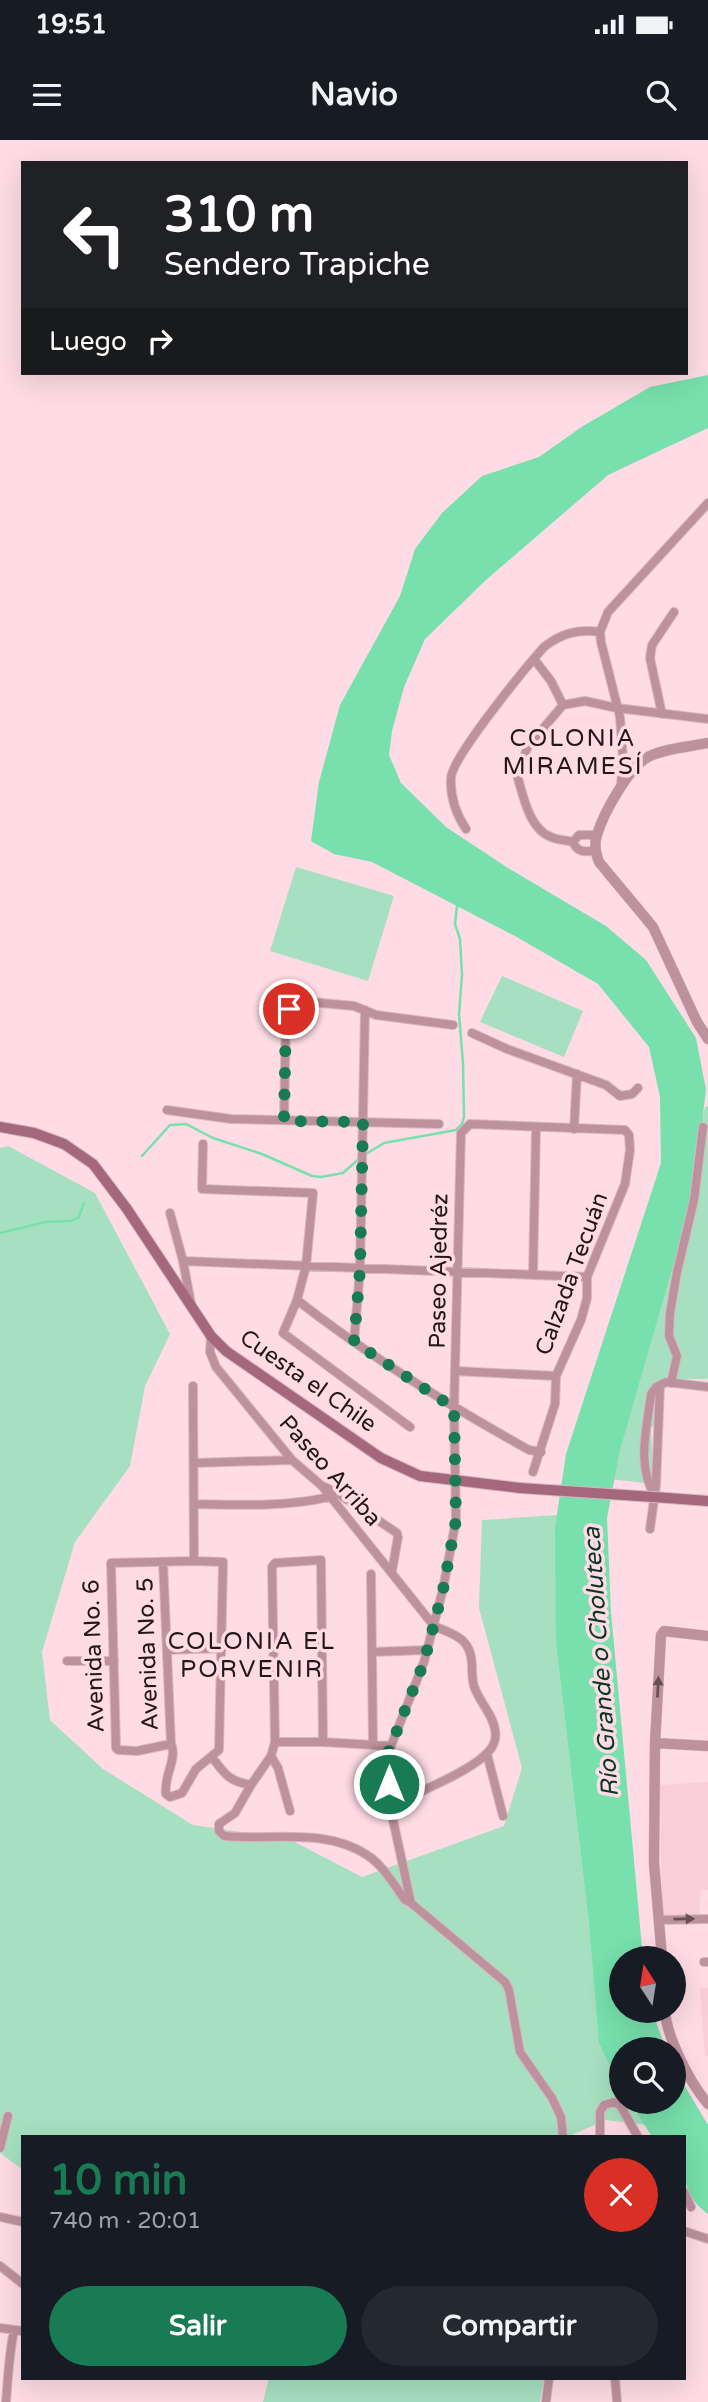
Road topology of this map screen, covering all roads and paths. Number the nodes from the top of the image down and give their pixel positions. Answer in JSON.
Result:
{"nodes":[{"id":1,"x":708,"y":503,"type":"edge"},
{"id":2,"x":674,"y":612,"type":"dead end"},
{"id":3,"x":600,"y":632,"type":"junction"},
{"id":4,"x":534,"y":659,"type":"junction"},
{"id":5,"x":563,"y":705,"type":"junction"},
{"id":6,"x":617,"y":708,"type":"junction"},
{"id":7,"x":662,"y":714,"type":"junction"},
{"id":8,"x":708,"y":719,"type":"edge"},
{"id":9,"x":708,"y":743,"type":"edge"},
{"id":10,"x":621,"y":787,"type":"junction"},
{"id":11,"x":466,"y":829,"type":"dead end"},
{"id":12,"x":597,"y":835,"type":"junction"},
{"id":13,"x":573,"y":842,"type":"junction"},
{"id":14,"x":595,"y":851,"type":"junction"},
{"id":15,"x":365,"y":1010,"type":"junction"},
{"id":16,"x":453,"y":1025,"type":"dead end"},
{"id":17,"x":472,"y":1033,"type":"dead end"},
{"id":18,"x":708,"y":1039,"type":"edge"},
{"id":19,"x":577,"y":1073,"type":"junction"},
{"id":20,"x":638,"y":1088,"type":"dead end"},
{"id":21,"x":167,"y":1110,"type":"dead end"},
{"id":22,"x":284,"y":1121,"type":"junction"},
{"id":23,"x":363,"y":1122,"type":"junction"},
{"id":24,"x":439,"y":1124,"type":"dead end"},
{"id":25,"x":703,"y":1127,"type":"dead end"},
{"id":26,"x":0,"y":1128,"type":"edge"},
{"id":27,"x":536,"y":1128,"type":"junction"},
{"id":28,"x":574,"y":1129,"type":"junction"},
{"id":29,"x":203,"y":1144,"type":"dead end"},
{"id":30,"x":170,"y":1213,"type":"dead end"},
{"id":31,"x":183,"y":1261,"type":"junction"},
{"id":32,"x":306,"y":1266,"type":"junction"},
{"id":33,"x":360,"y":1270,"type":"junction"},
{"id":34,"x":458,"y":1274,"type":"junction"},
{"id":35,"x":533,"y":1274,"type":"junction"},
{"id":36,"x":587,"y":1277,"type":"junction"},
{"id":37,"x":297,"y":1300,"type":"junction"},
{"id":38,"x":192,"y":1307,"type":"junction"},
{"id":39,"x":211,"y":1336,"type":"junction"},
{"id":40,"x":354,"y":1342,"type":"junction"},
{"id":41,"x":455,"y":1371,"type":"junction"},
{"id":42,"x":556,"y":1376,"type":"junction"},
{"id":43,"x":671,"y":1383,"type":"junction"},
{"id":44,"x":660,"y":1385,"type":"junction"},
{"id":45,"x":193,"y":1386,"type":"dead end"},
{"id":46,"x":708,"y":1387,"type":"edge"},
{"id":47,"x":454,"y":1408,"type":"junction"},
{"id":48,"x":410,"y":1427,"type":"dead end"},
{"id":49,"x":541,"y":1452,"type":"junction"},
{"id":50,"x":292,"y":1460,"type":"junction"},
{"id":51,"x":194,"y":1463,"type":"junction"},
{"id":52,"x":533,"y":1472,"type":"dead end"},
{"id":53,"x":454,"y":1480,"type":"junction"},
{"id":54,"x":322,"y":1486,"type":"junction"},
{"id":55,"x":655,"y":1496,"type":"junction"},
{"id":56,"x":329,"y":1497,"type":"junction"},
{"id":57,"x":708,"y":1501,"type":"edge"},
{"id":58,"x":194,"y":1504,"type":"junction"},
{"id":59,"x":650,"y":1528,"type":"dead end"},
{"id":60,"x":194,"y":1561,"type":"junction"},
{"id":61,"x":163,"y":1562,"type":"junction"},
{"id":62,"x":392,"y":1571,"type":"junction"},
{"id":63,"x":371,"y":1574,"type":"dead end"},
{"id":64,"x":434,"y":1626,"type":"junction"},
{"id":65,"x":708,"y":1636,"type":"edge"},
{"id":66,"x":223,"y":1648,"type":"junction"},
{"id":67,"x":167,"y":1650,"type":"junction"},
{"id":68,"x":428,"y":1650,"type":"junction"},
{"id":69,"x":372,"y":1652,"type":"junction"},
{"id":70,"x":67,"y":1661,"type":"dead end"},
{"id":71,"x":114,"y":1661,"type":"junction"},
{"id":72,"x":275,"y":1742,"type":"junction"},
{"id":73,"x":323,"y":1742,"type":"junction"},
{"id":74,"x":655,"y":1743,"type":"junction"},
{"id":75,"x":171,"y":1744,"type":"junction"},
{"id":76,"x":373,"y":1745,"type":"junction"},
{"id":77,"x":390,"y":1746,"type":"junction"},
{"id":78,"x":708,"y":1746,"type":"edge"},
{"id":79,"x":487,"y":1754,"type":"junction"},
{"id":80,"x":271,"y":1756,"type":"junction"},
{"id":81,"x":212,"y":1757,"type":"junction"},
{"id":82,"x":251,"y":1785,"type":"junction"},
{"id":83,"x":390,"y":1806,"type":"junction"},
{"id":84,"x":290,"y":1811,"type":"dead end"},
{"id":85,"x":503,"y":1816,"type":"dead end"},
{"id":86,"x":411,"y":1903,"type":"junction"},
{"id":87,"x":708,"y":1919,"type":"edge"},
{"id":88,"x":660,"y":1920,"type":"junction"},
{"id":89,"x":661,"y":1946,"type":"edge"},
{"id":90,"x":668,"y":2023,"type":"edge"},
{"id":91,"x":706,"y":2098,"type":"edge"},
{"id":92,"x":8,"y":2116,"type":"dead end"},
{"id":93,"x":563,"y":2135,"type":"edge"},
{"id":94,"x":600,"y":2135,"type":"edge"},
{"id":95,"x":637,"y":2135,"type":"edge"},
{"id":96,"x":0,"y":2148,"type":"edge"},
{"id":97,"x":686,"y":2196,"type":"edge"},
{"id":98,"x":691,"y":2207,"type":"dead end"},
{"id":99,"x":0,"y":2209,"type":"edge"},
{"id":100,"x":0,"y":2219,"type":"edge"},
{"id":101,"x":21,"y":2222,"type":"edge"},
{"id":102,"x":686,"y":2232,"type":"edge"},
{"id":103,"x":708,"y":2239,"type":"edge"},
{"id":104,"x":0,"y":2266,"type":"edge"},
{"id":105,"x":21,"y":2282,"type":"edge"},
{"id":106,"x":0,"y":2328,"type":"edge"},
{"id":107,"x":18,"y":2330,"type":"edge"},
{"id":108,"x":549,"y":2380,"type":"edge"},
{"id":109,"x":615,"y":2380,"type":"edge"},
{"id":110,"x":6,"y":2402,"type":"edge"},
{"id":111,"x":546,"y":2402,"type":"edge"},
{"id":112,"x":617,"y":2402,"type":"edge"}],
"edges":[{"from":1,"to":3,"type":"street"},
{"from":2,"to":7,"type":"street"},
{"from":3,"to":4,"type":"street"},
{"from":3,"to":6,"type":"street"},
{"from":4,"to":5,"type":"street"},
{"from":4,"to":11,"type":"street"},
{"from":5,"to":6,"type":"street"},
{"from":5,"to":13,"type":"street"},
{"from":6,"to":7,"type":"street"},
{"from":6,"to":10,"type":"street"},
{"from":7,"to":8,"type":"street"},
{"from":9,"to":10,"type":"street"},
{"from":10,"to":12,"type":"street"},
{"from":12,"to":13,"type":"street"},
{"from":12,"to":14,"type":"street"},
{"from":13,"to":14,"type":"street"},
{"from":14,"to":18,"type":"street"},
{"from":15,"to":16,"type":"street"},
{"from":15,"to":22,"type":"street"},
{"from":15,"to":23,"type":"street"},
{"from":17,"to":19,"type":"street"},
{"from":19,"to":20,"type":"street"},
{"from":19,"to":28,"type":"street"},
{"from":21,"to":22,"type":"street"},
{"from":22,"to":23,"type":"street"},
{"from":23,"to":24,"type":"street"},
{"from":23,"to":33,"type":"street"},
{"from":25,"to":43,"type":"street"},
{"from":26,"to":38,"type":"main road","name":"Cuesta el Chile"},
{"from":27,"to":28,"type":"street"},
{"from":27,"to":34,"type":"street","name":"Paseo Ajedréz"},
{"from":27,"to":35,"type":"street"},
{"from":28,"to":36,"type":"street","name":"Calzada Tecuán"},
{"from":29,"to":32,"type":"street"},
{"from":30,"to":31,"type":"street"},
{"from":31,"to":32,"type":"street"},
{"from":31,"to":38,"type":"street"},
{"from":32,"to":33,"type":"street"},
{"from":32,"to":37,"type":"street"},
{"from":33,"to":34,"type":"street"},
{"from":33,"to":40,"type":"street"},
{"from":34,"to":35,"type":"street"},
{"from":34,"to":41,"type":"street","name":"Paseo Ajedréz"},
{"from":35,"to":36,"type":"street"},
{"from":36,"to":42,"type":"street","name":"Calzada Tecuán"},
{"from":37,"to":40,"type":"street"},
{"from":37,"to":48,"type":"street"},
{"from":38,"to":39,"type":"main road","name":"Cuesta el Chile"},
{"from":39,"to":50,"type":"street","name":"Paseo Arriba"},
{"from":39,"to":53,"type":"main road","name":"Cuesta el Chile"},
{"from":40,"to":47,"type":"street"},
{"from":41,"to":42,"type":"street"},
{"from":41,"to":47,"type":"street","name":"Paseo Ajedréz"},
{"from":42,"to":49,"type":"street","name":"Calzada Tecuán"},
{"from":43,"to":44,"type":"street"},
{"from":43,"to":46,"type":"street"},
{"from":44,"to":55,"type":"street"},
{"from":44,"to":55,"type":"street"},
{"from":45,"to":51,"type":"street"},
{"from":47,"to":49,"type":"street"},
{"from":47,"to":53,"type":"street","name":"Paseo Ajedréz"},
{"from":49,"to":52,"type":"street","name":"Calzada Tecuán"},
{"from":50,"to":51,"type":"street"},
{"from":50,"to":54,"type":"street","name":"Paseo Arriba"},
{"from":51,"to":58,"type":"street"},
{"from":53,"to":57,"type":"main road","name":"Cuesta el Chile","bridge":true},
{"from":53,"to":64,"type":"street","name":"Paseo Ajedréz"},
{"from":54,"to":56,"type":"street","name":"Paseo Arriba"},
{"from":54,"to":62,"type":"street"},
{"from":55,"to":59,"type":"street"},
{"from":56,"to":58,"type":"street"},
{"from":56,"to":62,"type":"street","name":"Paseo Arriba"},
{"from":58,"to":60,"type":"street"},
{"from":60,"to":61,"type":"street"},
{"from":60,"to":66,"type":"street"},
{"from":61,"to":67,"type":"street","name":"Avenida No. 5"},
{"from":61,"to":71,"type":"street","name":"Avenida No. 6"},
{"from":62,"to":64,"type":"street","name":"Paseo Arriba"},
{"from":63,"to":69,"type":"street"},
{"from":64,"to":68,"type":"street","name":"Paseo Ajedréz"},
{"from":64,"to":79,"type":"street"},
{"from":74,"to":65,"type":"street","one_way":true},
{"from":66,"to":67,"type":"street"},
{"from":66,"to":81,"type":"street"},
{"from":67,"to":75,"type":"street","name":"Avenida No. 5"},
{"from":68,"to":69,"type":"street"},
{"from":68,"to":77,"type":"street","name":"Paseo Ajedréz"},
{"from":69,"to":76,"type":"street"},
{"from":70,"to":71,"type":"street"},
{"from":71,"to":75,"type":"street","name":"Avenida No. 6"},
{"from":72,"to":73,"type":"street"},
{"from":72,"to":73,"type":"street"},
{"from":72,"to":80,"type":"street"},
{"from":73,"to":76,"type":"street"},
{"from":74,"to":78,"type":"street"},
{"from":74,"to":88,"type":"street"},
{"from":75,"to":81,"type":"street","name":"Avenida No. 5"},
{"from":76,"to":77,"type":"street"},
{"from":77,"to":83,"type":"street","name":"Paseo Ajedréz"},
{"from":79,"to":83,"type":"street"},
{"from":79,"to":85,"type":"street"},
{"from":80,"to":82,"type":"street"},
{"from":80,"to":84,"type":"street"},
{"from":81,"to":82,"type":"street"},
{"from":82,"to":86,"type":"street"},
{"from":83,"to":86,"type":"street","name":"Paseo Ajedréz"},
{"from":86,"to":93,"type":"street"},
{"from":88,"to":87,"type":"street","one_way":true},
{"from":88,"to":89,"type":"street"},
{"from":90,"to":91,"type":"street"},
{"from":92,"to":96,"type":"street"},
{"from":94,"to":95,"type":"street"},
{"from":97,"to":98,"type":"street"},
{"from":99,"to":100,"type":"street"},
{"from":100,"to":101,"type":"street"},
{"from":102,"to":103,"type":"street"},
{"from":104,"to":105,"type":"street"},
{"from":106,"to":107,"type":"street"},
{"from":107,"to":110,"type":"street"},
{"from":108,"to":111,"type":"street"},
{"from":109,"to":112,"type":"street"}]}
